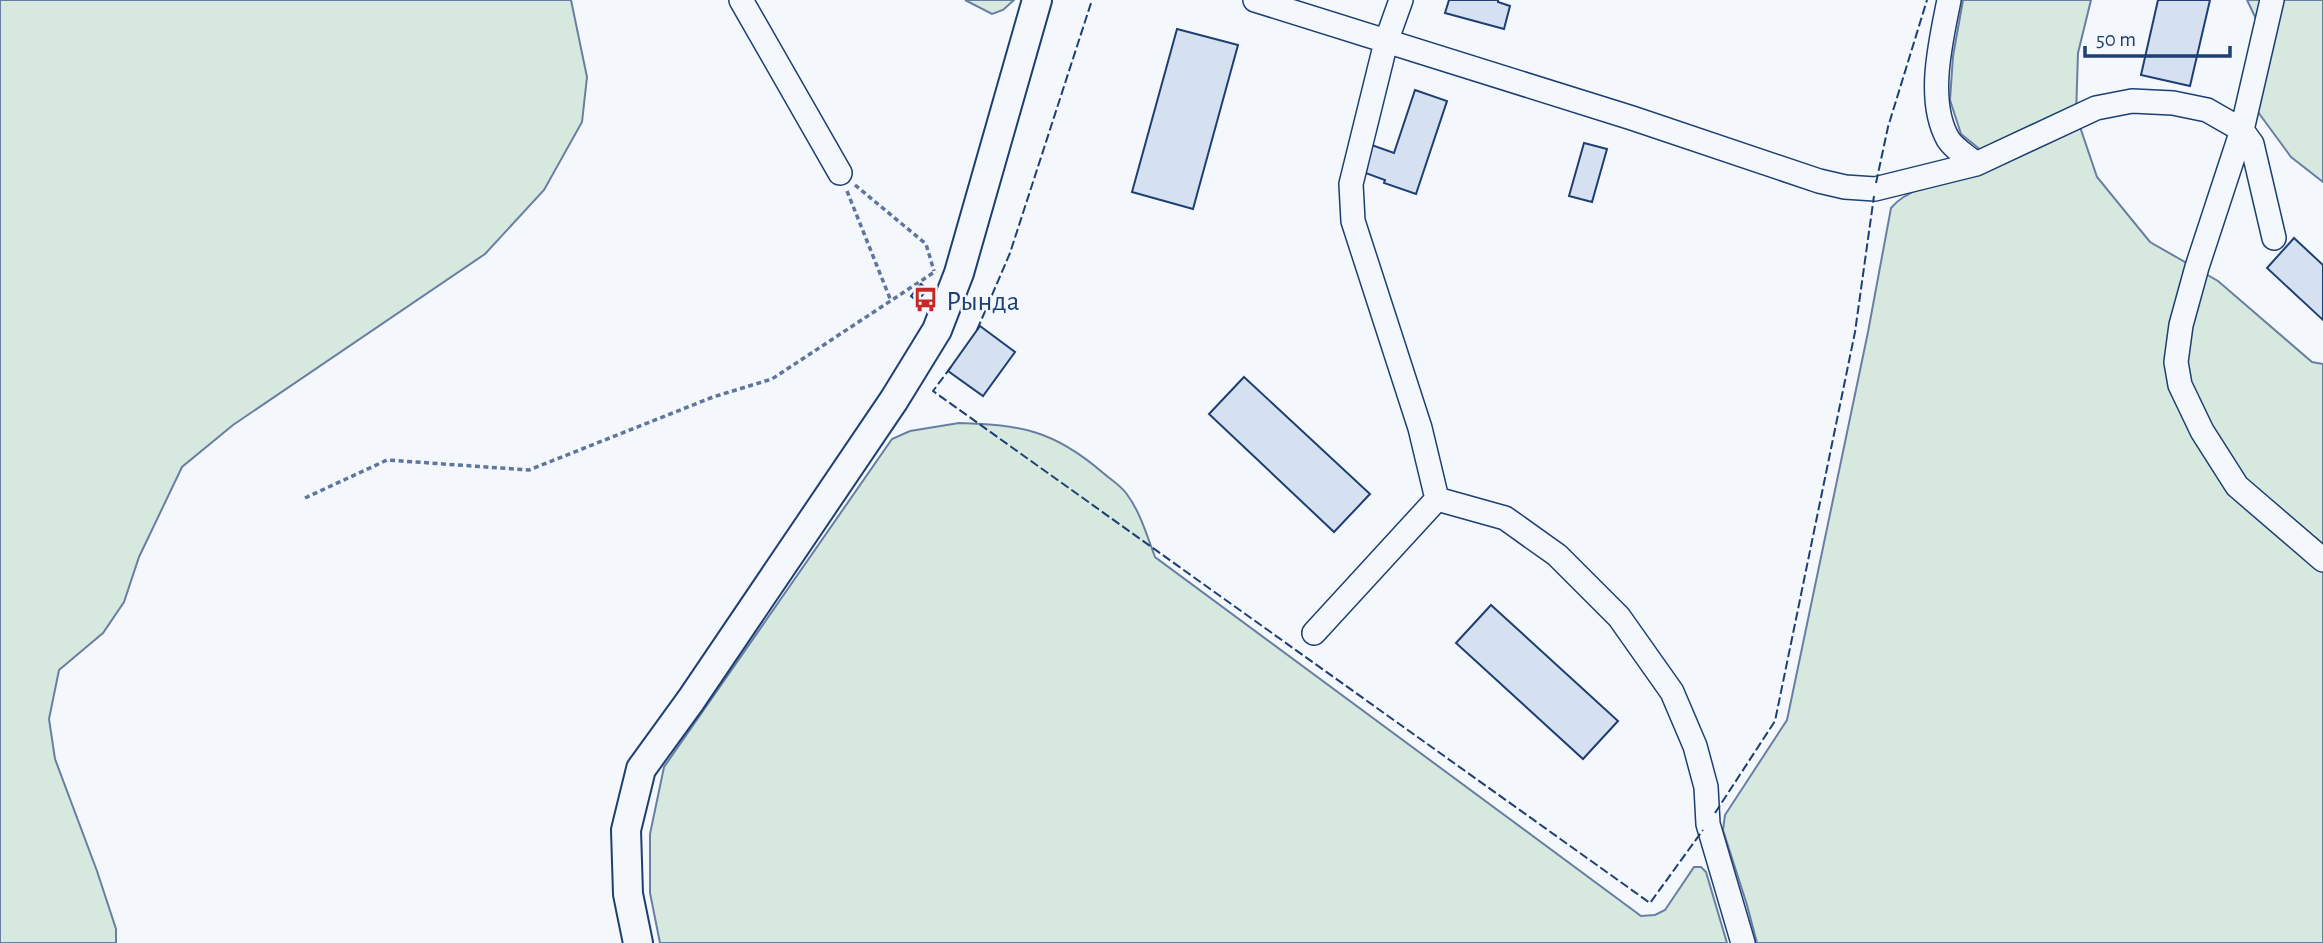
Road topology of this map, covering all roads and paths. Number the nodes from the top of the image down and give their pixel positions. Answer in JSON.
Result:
{"nodes":[{"id":1,"x":741,"y":0,"type":"edge"},
{"id":2,"x":1037,"y":0,"type":"edge"},
{"id":3,"x":1255,"y":0,"type":"edge"},
{"id":4,"x":1401,"y":0,"type":"edge"},
{"id":5,"x":1949,"y":0,"type":"edge"},
{"id":6,"x":2272,"y":0,"type":"edge"},
{"id":7,"x":1386,"y":42,"type":"junction"},
{"id":8,"x":2242,"y":130,"type":"junction"},
{"id":9,"x":1976,"y":164,"type":"junction"},
{"id":10,"x":840,"y":173,"type":"junction"},
{"id":11,"x":2274,"y":238,"type":"dead end"},
{"id":12,"x":947,"y":272,"type":"junction"},
{"id":13,"x":891,"y":301,"type":"junction"},
{"id":14,"x":305,"y":498,"type":"dead end"},
{"id":15,"x":1437,"y":499,"type":"junction"},
{"id":16,"x":2323,"y":560,"type":"edge"},
{"id":17,"x":1314,"y":633,"type":"dead end"},
{"id":18,"x":638,"y":943,"type":"edge"},
{"id":19,"x":1743,"y":943,"type":"edge"}],
"edges":[{"from":1,"to":10,"type":"lane"},
{"from":2,"to":12,"type":"main road"},
{"from":3,"to":7,"type":"lane"},
{"from":4,"to":7,"type":"lane"},
{"from":5,"to":9,"type":"lane"},
{"from":6,"to":8,"type":"lane"},
{"from":7,"to":9,"type":"lane"},
{"from":7,"to":15,"type":"lane"},
{"from":8,"to":9,"type":"lane"},
{"from":8,"to":11,"type":"lane"},
{"from":8,"to":16,"type":"lane"},
{"from":10,"to":12,"type":"path"},
{"from":10,"to":13,"type":"path"},
{"from":12,"to":13,"type":"path"},
{"from":12,"to":18,"type":"main road"},
{"from":13,"to":14,"type":"path"},
{"from":15,"to":17,"type":"lane"},
{"from":15,"to":19,"type":"lane"}]}
